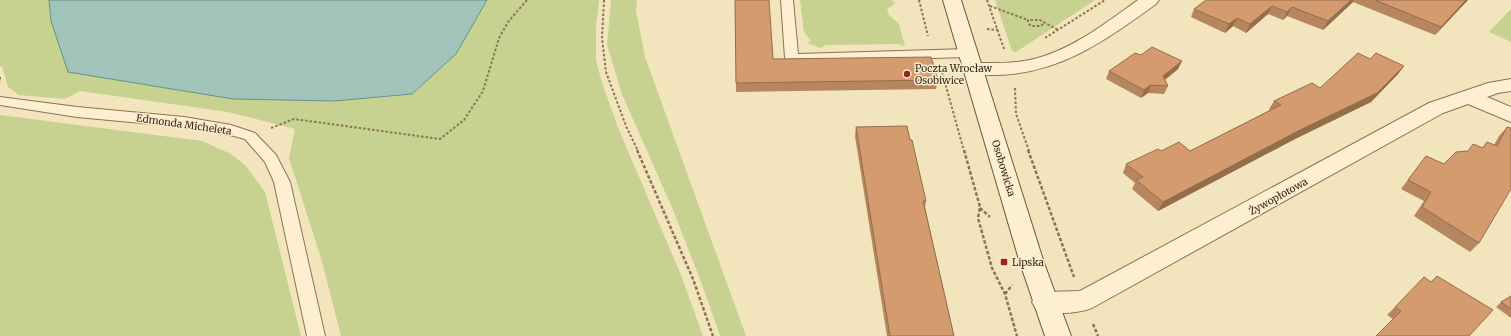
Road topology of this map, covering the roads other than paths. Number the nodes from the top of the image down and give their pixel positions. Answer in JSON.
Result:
{"nodes":[{"id":1,"x":787,"y":0,"type":"edge"},
{"id":2,"x":952,"y":0,"type":"edge"},
{"id":3,"x":1150,"y":0,"type":"edge"},
{"id":4,"x":970,"y":61,"type":"junction"},
{"id":5,"x":1511,"y":85,"type":"edge"},
{"id":6,"x":1468,"y":96,"type":"junction"},
{"id":7,"x":0,"y":101,"type":"edge"},
{"id":8,"x":1511,"y":115,"type":"edge"},
{"id":9,"x":1045,"y":302,"type":"junction"},
{"id":10,"x":316,"y":336,"type":"edge"},
{"id":11,"x":1058,"y":336,"type":"edge"}],
"edges":[{"from":1,"to":4,"type":"lane"},
{"from":2,"to":4,"type":"street","name":"Osobowicka"},
{"from":3,"to":4,"type":"street"},
{"from":4,"to":9,"type":"street","name":"Osobowicka"},
{"from":5,"to":6,"type":"street","name":"Żywopłotowa"},
{"from":6,"to":8,"type":"street"},
{"from":6,"to":9,"type":"street","name":"Żywopłotowa"},
{"from":7,"to":10,"type":"lane","name":"Edmonda Micheleta"},
{"from":9,"to":11,"type":"street","name":"Osobowicka"}]}
